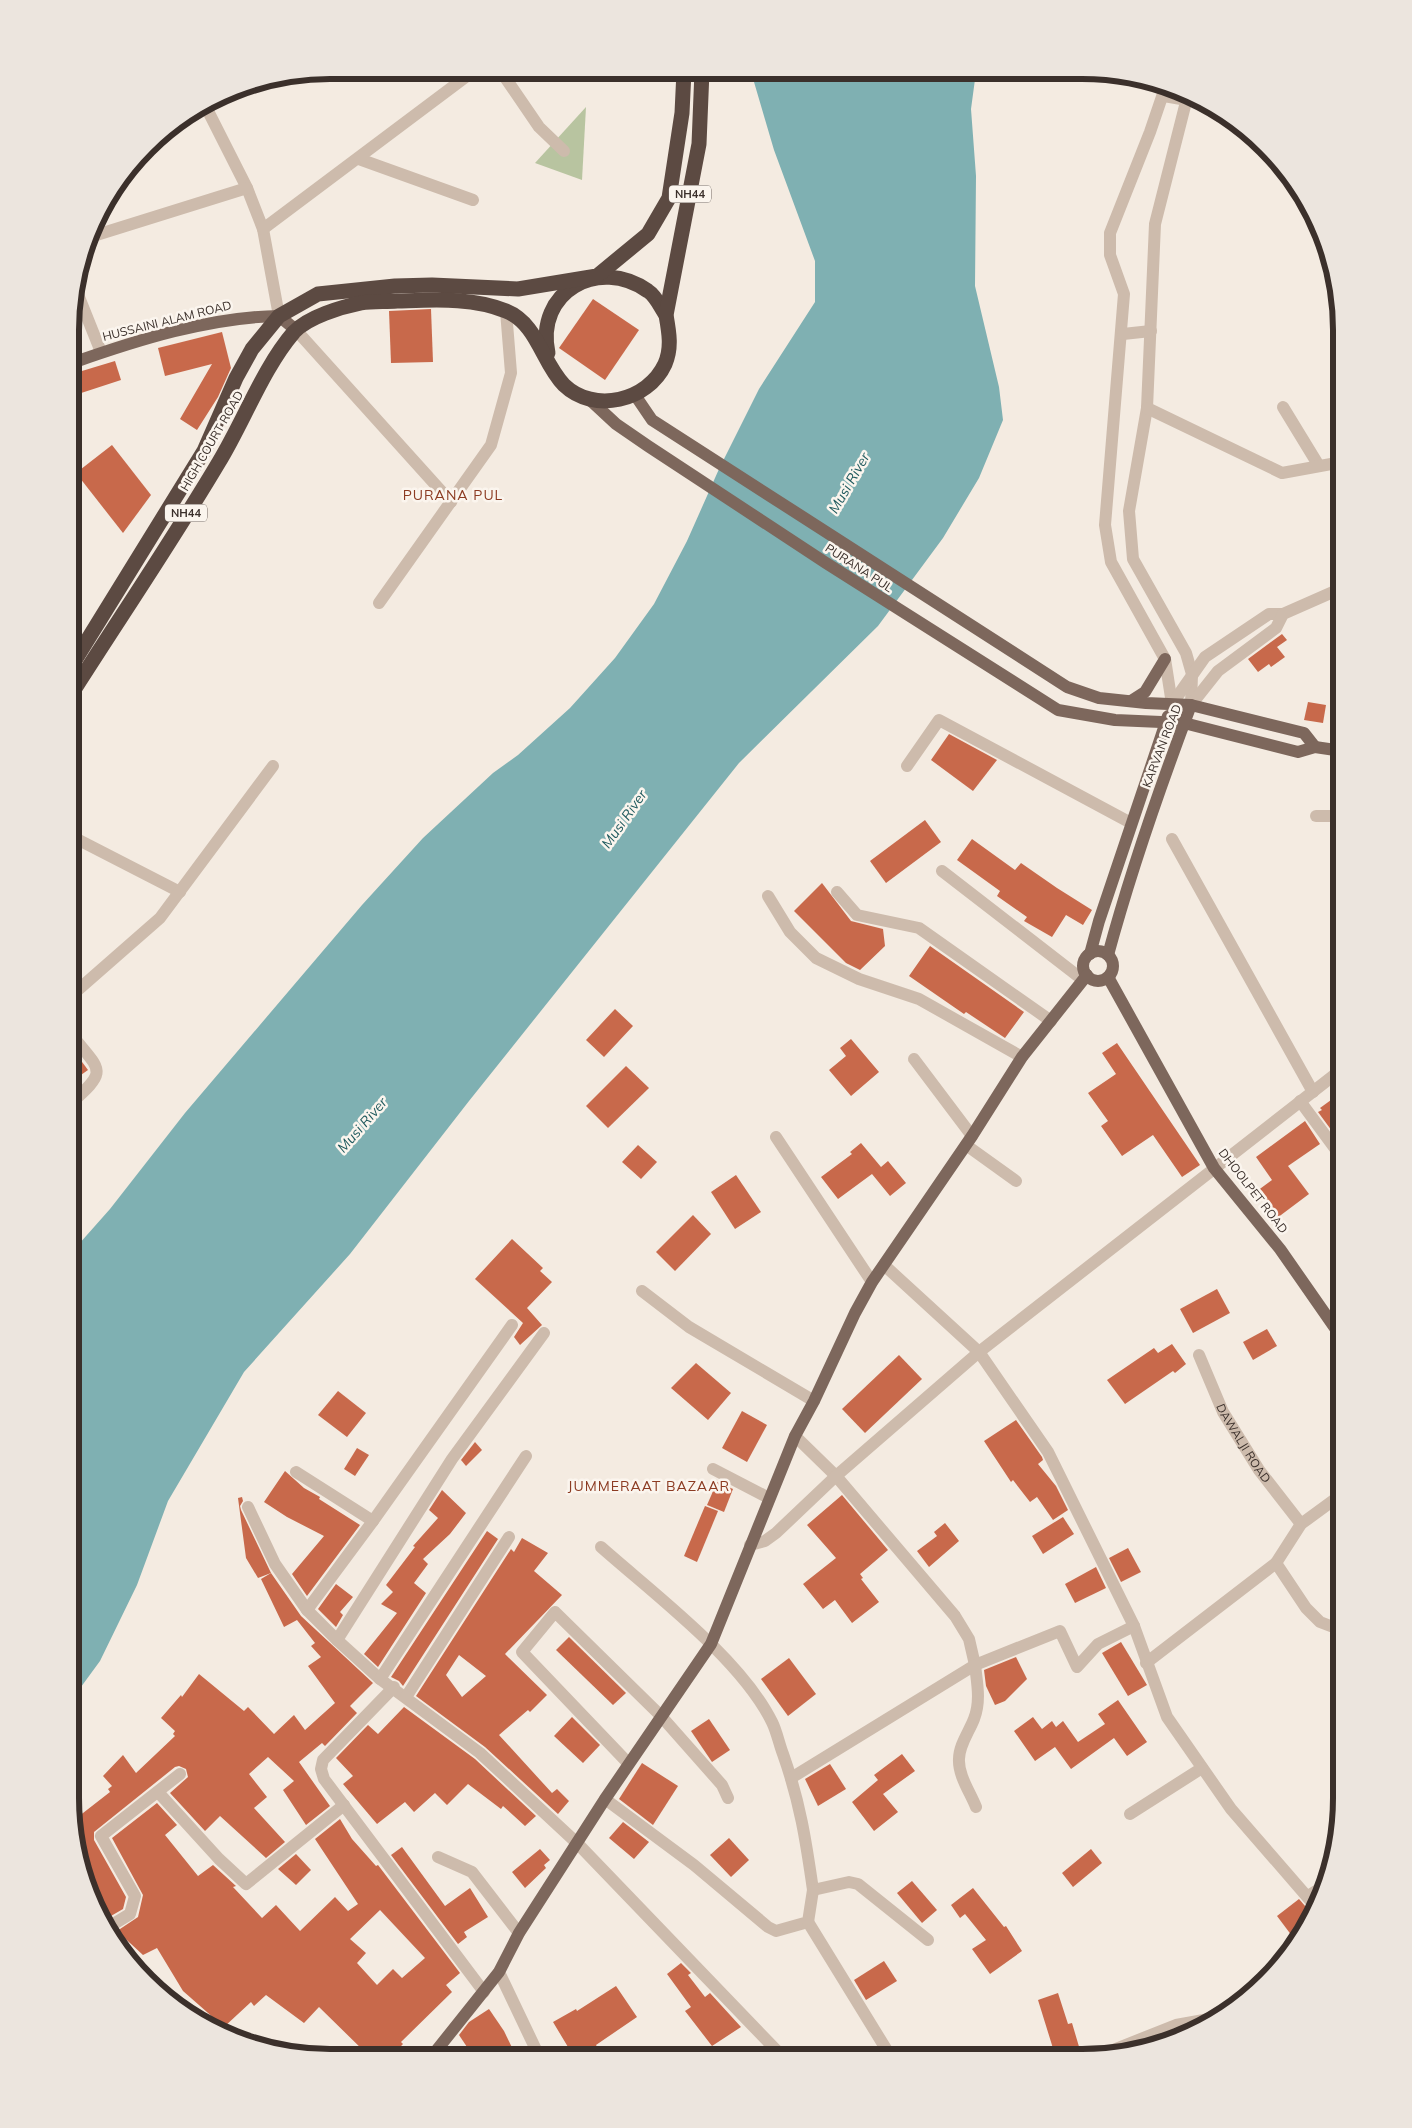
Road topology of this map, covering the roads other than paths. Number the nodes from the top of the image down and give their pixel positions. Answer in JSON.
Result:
{"nodes":[{"id":1,"x":463,"y":79,"type":"edge"},
{"id":2,"x":506,"y":79,"type":"edge"},
{"id":3,"x":684,"y":79,"type":"edge"},
{"id":4,"x":702,"y":79,"type":"edge"},
{"id":5,"x":1164,"y":93,"type":"edge"},
{"id":6,"x":1189,"y":103,"type":"edge"},
{"id":7,"x":208,"y":110,"type":"edge"},
{"id":8,"x":564,"y":151,"type":"dead end"},
{"id":9,"x":359,"y":159,"type":"junction"},
{"id":10,"x":247,"y":188,"type":"junction"},
{"id":11,"x":472,"y":200,"type":"dead end"},
{"id":12,"x":263,"y":229,"type":"junction"},
{"id":13,"x":98,"y":235,"type":"edge"},
{"id":14,"x":597,"y":276,"type":"junction"},
{"id":15,"x":81,"y":301,"type":"edge"},
{"id":16,"x":506,"y":311,"type":"junction"},
{"id":17,"x":666,"y":315,"type":"junction"},
{"id":18,"x":279,"y":316,"type":"junction"},
{"id":19,"x":296,"y":330,"type":"junction"},
{"id":20,"x":1151,"y":331,"type":"junction"},
{"id":21,"x":1123,"y":334,"type":"junction"},
{"id":22,"x":101,"y":352,"type":"junction"},
{"id":23,"x":79,"y":360,"type":"edge"},
{"id":24,"x":550,"y":364,"type":"junction"},
{"id":25,"x":635,"y":395,"type":"junction"},
{"id":26,"x":588,"y":398,"type":"junction"},
{"id":27,"x":1283,"y":407,"type":"dead end"},
{"id":28,"x":1148,"y":408,"type":"junction"},
{"id":29,"x":1333,"y":464,"type":"edge"},
{"id":30,"x":1319,"y":466,"type":"junction"},
{"id":31,"x":451,"y":502,"type":"junction"},
{"id":32,"x":1333,"y":592,"type":"edge"},
{"id":33,"x":379,"y":603,"type":"dead end"},
{"id":34,"x":1283,"y":614,"type":"junction"},
{"id":35,"x":79,"y":654,"type":"edge"},
{"id":36,"x":1165,"y":659,"type":"junction"},
{"id":37,"x":1192,"y":674,"type":"junction"},
{"id":38,"x":79,"y":682,"type":"edge"},
{"id":39,"x":1131,"y":701,"type":"junction"},
{"id":40,"x":1172,"y":704,"type":"junction"},
{"id":41,"x":1191,"y":705,"type":"junction"},
{"id":42,"x":1166,"y":722,"type":"junction"},
{"id":43,"x":1184,"y":723,"type":"junction"},
{"id":44,"x":1315,"y":747,"type":"junction"},
{"id":45,"x":1333,"y":750,"type":"edge"},
{"id":46,"x":273,"y":766,"type":"dead end"},
{"id":47,"x":907,"y":766,"type":"dead end"},
{"id":48,"x":1316,"y":816,"type":"dead end"},
{"id":49,"x":1333,"y":816,"type":"edge"},
{"id":50,"x":1131,"y":823,"type":"junction"},
{"id":51,"x":1172,"y":839,"type":"dead end"},
{"id":52,"x":79,"y":840,"type":"edge"},
{"id":53,"x":942,"y":871,"type":"dead end"},
{"id":54,"x":180,"y":892,"type":"junction"},
{"id":55,"x":837,"y":892,"type":"dead end"},
{"id":56,"x":768,"y":896,"type":"dead end"},
{"id":57,"x":1090,"y":954,"type":"junction"},
{"id":58,"x":1108,"y":955,"type":"junction"},
{"id":59,"x":1108,"y":976,"type":"junction"},
{"id":60,"x":1085,"y":977,"type":"junction"},
{"id":61,"x":79,"y":989,"type":"edge"},
{"id":62,"x":1051,"y":1021,"type":"junction"},
{"id":63,"x":79,"y":1044,"type":"edge"},
{"id":64,"x":1022,"y":1057,"type":"junction"},
{"id":65,"x":914,"y":1059,"type":"dead end"},
{"id":66,"x":1333,"y":1076,"type":"edge"},
{"id":67,"x":1313,"y":1092,"type":"junction"},
{"id":68,"x":79,"y":1096,"type":"edge"},
{"id":69,"x":1300,"y":1101,"type":"junction"},
{"id":70,"x":776,"y":1137,"type":"dead end"},
{"id":71,"x":969,"y":1140,"type":"junction"},
{"id":72,"x":1333,"y":1146,"type":"edge"},
{"id":73,"x":1214,"y":1168,"type":"junction"},
{"id":74,"x":1016,"y":1181,"type":"dead end"},
{"id":75,"x":884,"y":1265,"type":"junction"},
{"id":76,"x":872,"y":1282,"type":"junction"},
{"id":77,"x":642,"y":1291,"type":"dead end"},
{"id":78,"x":512,"y":1325,"type":"dead end"},
{"id":79,"x":1333,"y":1325,"type":"edge"},
{"id":80,"x":544,"y":1333,"type":"dead end"},
{"id":81,"x":979,"y":1352,"type":"junction"},
{"id":82,"x":1200,"y":1354,"type":"dead end"},
{"id":83,"x":814,"y":1401,"type":"junction"},
{"id":84,"x":795,"y":1436,"type":"junction"},
{"id":85,"x":526,"y":1456,"type":"dead end"},
{"id":86,"x":713,"y":1469,"type":"dead end"},
{"id":87,"x":296,"y":1472,"type":"dead end"},
{"id":88,"x":836,"y":1476,"type":"junction"},
{"id":89,"x":769,"y":1498,"type":"junction"},
{"id":90,"x":1333,"y":1501,"type":"edge"},
{"id":91,"x":248,"y":1507,"type":"dead end"},
{"id":92,"x":373,"y":1521,"type":"junction"},
{"id":93,"x":1301,"y":1524,"type":"junction"},
{"id":94,"x":509,"y":1537,"type":"dead end"},
{"id":95,"x":750,"y":1545,"type":"junction"},
{"id":96,"x":601,"y":1547,"type":"dead end"},
{"id":97,"x":1276,"y":1563,"type":"junction"},
{"id":98,"x":307,"y":1610,"type":"junction"},
{"id":99,"x":1134,"y":1626,"type":"junction"},
{"id":100,"x":1333,"y":1627,"type":"edge"},
{"id":101,"x":337,"y":1640,"type":"junction"},
{"id":102,"x":711,"y":1644,"type":"junction"},
{"id":103,"x":1146,"y":1664,"type":"junction"},
{"id":104,"x":975,"y":1665,"type":"junction"},
{"id":105,"x":380,"y":1679,"type":"junction"},
{"id":106,"x":394,"y":1687,"type":"junction"},
{"id":107,"x":406,"y":1697,"type":"junction"},
{"id":108,"x":661,"y":1716,"type":"junction"},
{"id":109,"x":628,"y":1763,"type":"junction"},
{"id":110,"x":1202,"y":1768,"type":"junction"},
{"id":111,"x":180,"y":1774,"type":"dead end"},
{"id":112,"x":791,"y":1778,"type":"junction"},
{"id":113,"x":158,"y":1792,"type":"junction"},
{"id":114,"x":728,"y":1798,"type":"dead end"},
{"id":115,"x":605,"y":1799,"type":"junction"},
{"id":116,"x":344,"y":1805,"type":"junction"},
{"id":117,"x":976,"y":1806,"type":"dead end"},
{"id":118,"x":1130,"y":1814,"type":"dead end"},
{"id":119,"x":578,"y":1844,"type":"junction"},
{"id":120,"x":438,"y":1857,"type":"dead end"},
{"id":121,"x":813,"y":1890,"type":"junction"},
{"id":122,"x":1315,"y":1892,"type":"edge"},
{"id":123,"x":1308,"y":1896,"type":"junction"},
{"id":124,"x":1311,"y":1900,"type":"edge"},
{"id":125,"x":808,"y":1922,"type":"junction"},
{"id":126,"x":112,"y":1925,"type":"edge"},
{"id":127,"x":519,"y":1933,"type":"junction"},
{"id":128,"x":928,"y":1940,"type":"dead end"},
{"id":129,"x":499,"y":1972,"type":"junction"},
{"id":130,"x":484,"y":1992,"type":"junction"},
{"id":131,"x":1197,"y":2021,"type":"edge"},
{"id":132,"x":1127,"y":2045,"type":"edge"},
{"id":133,"x":438,"y":2049,"type":"edge"},
{"id":134,"x":536,"y":2049,"type":"edge"},
{"id":135,"x":775,"y":2049,"type":"edge"},
{"id":136,"x":886,"y":2049,"type":"edge"}],
"edges":[{"from":1,"to":9,"type":"street"},
{"from":2,"to":8,"type":"street"},
{"from":3,"to":14,"type":"highway","number":"NH44"},
{"from":4,"to":17,"type":"highway","number":"NH44"},
{"from":5,"to":21,"type":"street"},
{"from":6,"to":20,"type":"street"},
{"from":7,"to":10,"type":"street"},
{"from":9,"to":11,"type":"street"},
{"from":9,"to":12,"type":"street"},
{"from":10,"to":12,"type":"street"},
{"from":10,"to":13,"type":"street"},
{"from":12,"to":18,"type":"street"},
{"from":14,"to":17,"type":"highway","number":"NH44"},
{"from":14,"to":18,"type":"highway","number":"NH44"},
{"from":14,"to":24,"type":"highway","number":"NH44"},
{"from":15,"to":22,"type":"street"},
{"from":16,"to":19,"type":"highway","number":"NH44"},
{"from":16,"to":24,"type":"highway","number":"NH44"},
{"from":16,"to":31,"type":"street"},
{"from":17,"to":25,"type":"highway","number":"NH44"},
{"from":18,"to":19,"type":"main road"},
{"from":18,"to":22,"type":"main road","name":"HUSSAINI ALAM ROAD"},
{"from":18,"to":35,"type":"highway","name":"HIGH COURT ROAD","number":"NH44"},
{"from":19,"to":31,"type":"street"},
{"from":19,"to":38,"type":"highway","name":"HIGH COURT ROAD","number":"NH44"},
{"from":20,"to":21,"type":"street"},
{"from":20,"to":28,"type":"street"},
{"from":21,"to":36,"type":"street"},
{"from":22,"to":23,"type":"main road","name":"HUSSAINI ALAM ROAD"},
{"from":24,"to":26,"type":"highway","number":"NH44"},
{"from":25,"to":26,"type":"highway","number":"NH44"},
{"from":25,"to":39,"type":"main road","name":"PURANA PUL"},
{"from":26,"to":42,"type":"main road","name":"PURANA PUL"},
{"from":27,"to":30,"type":"street"},
{"from":28,"to":30,"type":"street"},
{"from":28,"to":37,"type":"street"},
{"from":29,"to":30,"type":"street"},
{"from":31,"to":33,"type":"street"},
{"from":32,"to":34,"type":"street","name":"KARVAN ROAD"},
{"from":34,"to":37,"type":"street"},
{"from":34,"to":41,"type":"street","name":"KARVAN ROAD"},
{"from":36,"to":39,"type":"main road"},
{"from":36,"to":40,"type":"street"},
{"from":37,"to":40,"type":"street"},
{"from":37,"to":41,"type":"street"},
{"from":39,"to":40,"type":"main road","name":"PURANA PUL"},
{"from":40,"to":41,"type":"main road","name":"PURANA PUL"},
{"from":40,"to":42,"type":"main road"},
{"from":41,"to":43,"type":"main road","name":"KARVAN ROAD"},
{"from":41,"to":44,"type":"main road","name":"PURANA PUL"},
{"from":42,"to":43,"type":"main road"},
{"from":42,"to":50,"type":"main road"},
{"from":43,"to":44,"type":"main road"},
{"from":43,"to":58,"type":"main road","name":"KARVAN ROAD"},
{"from":44,"to":45,"type":"main road"},
{"from":46,"to":54,"type":"street"},
{"from":47,"to":50,"type":"street"},
{"from":48,"to":49,"type":"street"},
{"from":50,"to":57,"type":"main road"},
{"from":51,"to":67,"type":"street"},
{"from":52,"to":54,"type":"street"},
{"from":53,"to":60,"type":"street"},
{"from":54,"to":61,"type":"street"},
{"from":55,"to":62,"type":"street"},
{"from":56,"to":64,"type":"street"},
{"from":57,"to":58,"type":"main road"},
{"from":57,"to":60,"type":"main road"},
{"from":58,"to":59,"type":"main road"},
{"from":59,"to":60,"type":"main road"},
{"from":59,"to":73,"type":"main road","name":"DHOOLPET ROAD"},
{"from":60,"to":62,"type":"main road"},
{"from":62,"to":64,"type":"main road"},
{"from":63,"to":68,"type":"street"},
{"from":64,"to":71,"type":"main road"},
{"from":65,"to":71,"type":"street"},
{"from":66,"to":67,"type":"street"},
{"from":67,"to":69,"type":"street"},
{"from":69,"to":72,"type":"street"},
{"from":69,"to":73,"type":"street"},
{"from":70,"to":76,"type":"street"},
{"from":71,"to":74,"type":"street"},
{"from":71,"to":75,"type":"main road"},
{"from":73,"to":79,"type":"main road","name":"DHOOLPET ROAD"},
{"from":73,"to":81,"type":"street"},
{"from":75,"to":76,"type":"main road"},
{"from":75,"to":81,"type":"street"},
{"from":76,"to":83,"type":"main road"},
{"from":77,"to":83,"type":"street"},
{"from":78,"to":92,"type":"street"},
{"from":80,"to":101,"type":"street"},
{"from":81,"to":88,"type":"street"},
{"from":81,"to":99,"type":"street"},
{"from":82,"to":93,"type":"street","name":"DAWALJI ROAD"},
{"from":83,"to":84,"type":"main road"},
{"from":84,"to":88,"type":"street"},
{"from":84,"to":89,"type":"main road"},
{"from":85,"to":105,"type":"street"},
{"from":86,"to":89,"type":"street"},
{"from":87,"to":92,"type":"street"},
{"from":88,"to":95,"type":"street"},
{"from":88,"to":104,"type":"street"},
{"from":89,"to":95,"type":"main road"},
{"from":90,"to":93,"type":"street"},
{"from":91,"to":98,"type":"street"},
{"from":92,"to":98,"type":"street"},
{"from":93,"to":97,"type":"street"},
{"from":94,"to":107,"type":"street"},
{"from":95,"to":102,"type":"main road"},
{"from":96,"to":102,"type":"street"},
{"from":97,"to":100,"type":"street"},
{"from":97,"to":103,"type":"street"},
{"from":98,"to":101,"type":"street"},
{"from":99,"to":103,"type":"street"},
{"from":99,"to":104,"type":"street"},
{"from":101,"to":105,"type":"street"},
{"from":102,"to":108,"type":"main road"},
{"from":102,"to":112,"type":"street"},
{"from":103,"to":110,"type":"street"},
{"from":104,"to":112,"type":"street"},
{"from":104,"to":117,"type":"street"},
{"from":105,"to":106,"type":"street"},
{"from":106,"to":107,"type":"street"},
{"from":106,"to":116,"type":"street"},
{"from":107,"to":119,"type":"street"},
{"from":108,"to":109,"type":"main road"},
{"from":108,"to":109,"type":"street"},
{"from":108,"to":114,"type":"street"},
{"from":109,"to":115,"type":"main road"},
{"from":110,"to":118,"type":"street"},
{"from":110,"to":123,"type":"street"},
{"from":111,"to":113,"type":"street"},
{"from":112,"to":121,"type":"street"},
{"from":113,"to":116,"type":"street"},
{"from":113,"to":126,"type":"street"},
{"from":115,"to":119,"type":"main road"},
{"from":115,"to":125,"type":"street"},
{"from":116,"to":130,"type":"street"},
{"from":119,"to":127,"type":"main road"},
{"from":119,"to":135,"type":"street"},
{"from":120,"to":127,"type":"street"},
{"from":121,"to":125,"type":"street"},
{"from":121,"to":128,"type":"street"},
{"from":122,"to":123,"type":"street"},
{"from":123,"to":124,"type":"street"},
{"from":125,"to":136,"type":"street"},
{"from":127,"to":129,"type":"main road"},
{"from":129,"to":130,"type":"main road"},
{"from":129,"to":134,"type":"street"},
{"from":130,"to":133,"type":"main road"},
{"from":131,"to":132,"type":"street"}]}
